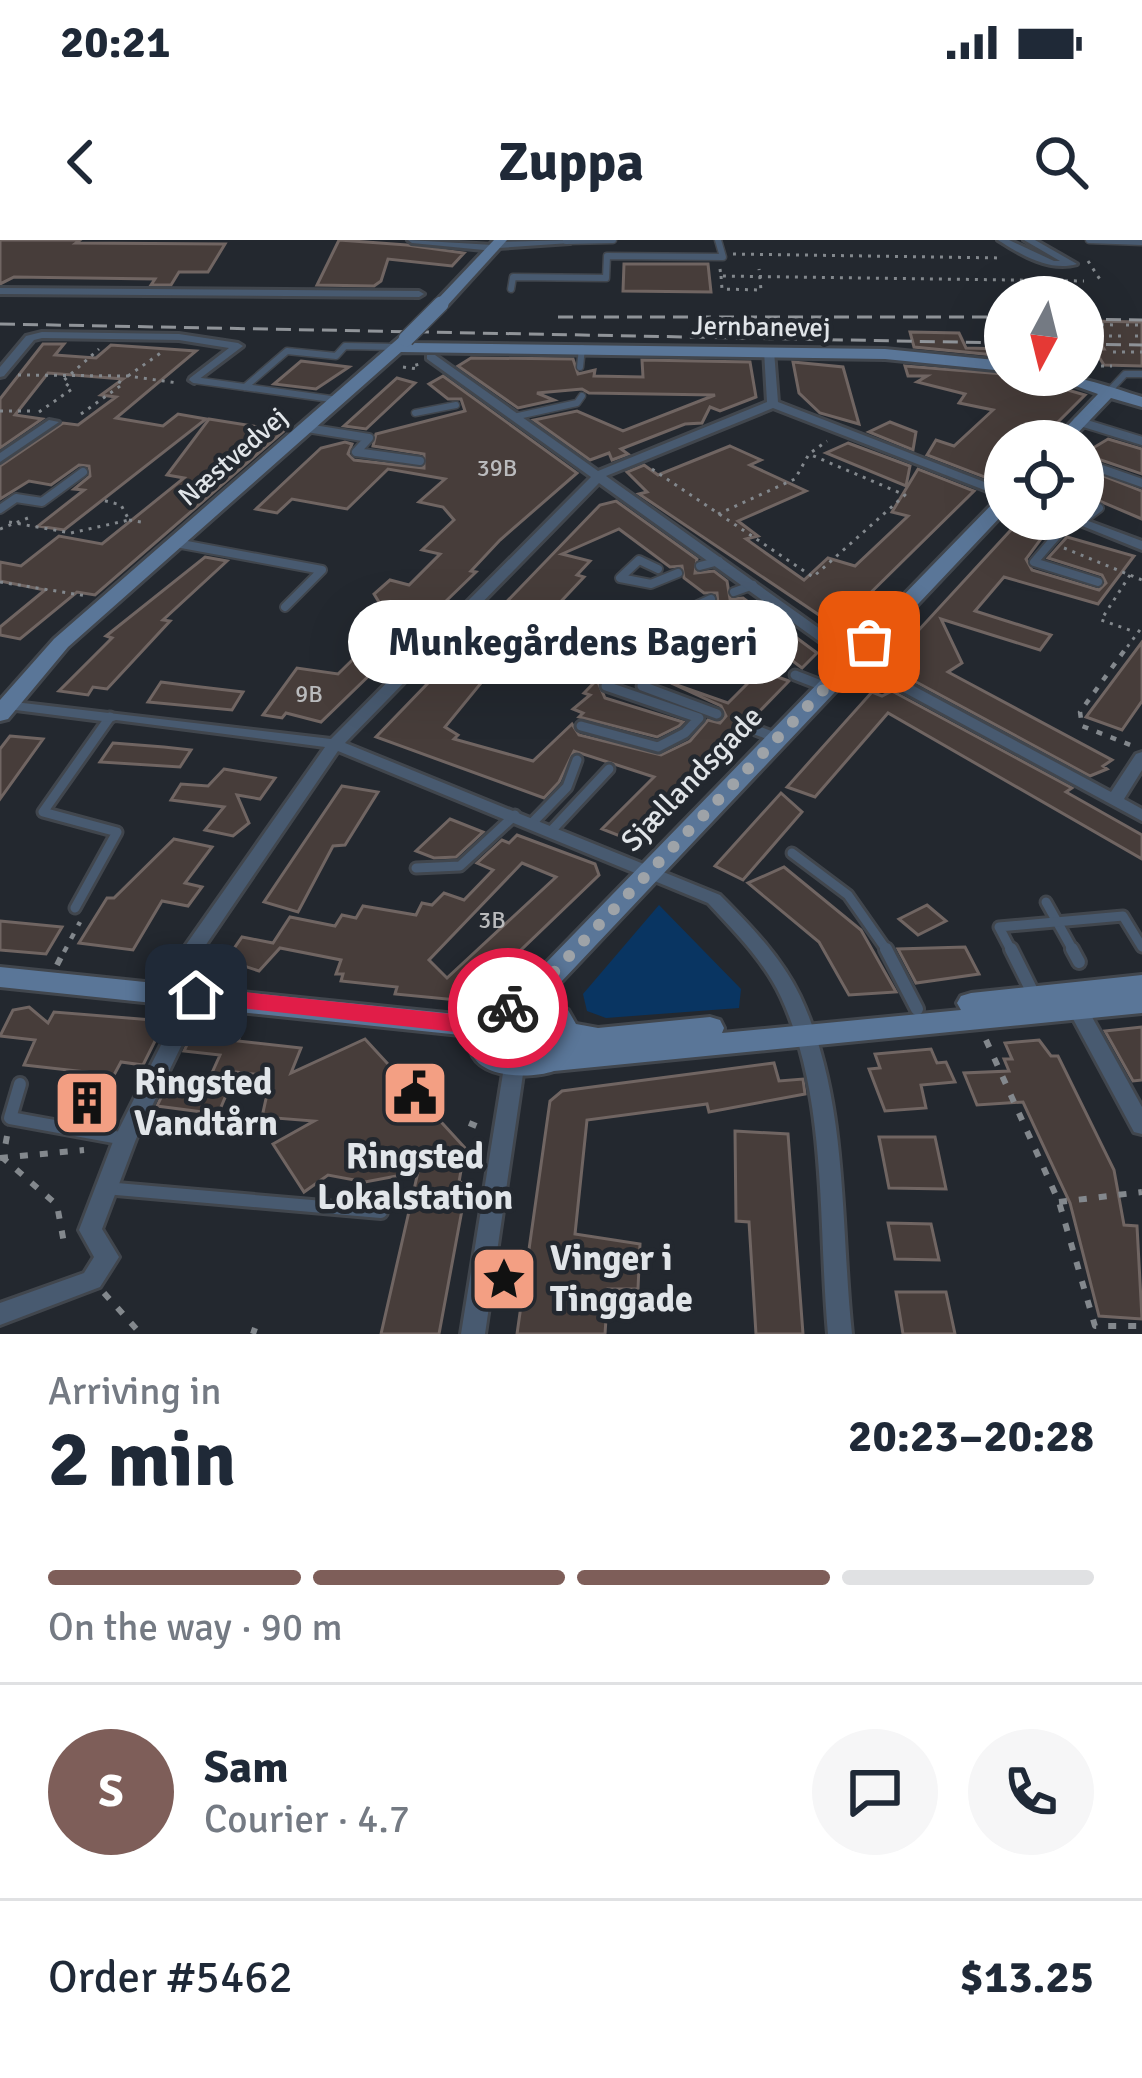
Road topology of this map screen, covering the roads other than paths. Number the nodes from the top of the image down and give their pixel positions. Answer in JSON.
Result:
{"nodes":[{"id":1,"x":412,"y":240,"type":"edge"},
{"id":2,"x":613,"y":240,"type":"edge"},
{"id":3,"x":718,"y":240,"type":"edge"},
{"id":4,"x":1002,"y":240,"type":"edge"},
{"id":5,"x":1028,"y":240,"type":"edge"},
{"id":6,"x":1089,"y":240,"type":"edge"},
{"id":7,"x":568,"y":241,"type":"edge"},
{"id":8,"x":1142,"y":242,"type":"edge"},
{"id":9,"x":497,"y":244,"type":"edge"},
{"id":10,"x":549,"y":277,"type":"junction"},
{"id":11,"x":581,"y":278,"type":"junction"},
{"id":12,"x":511,"y":289,"type":"dead end"},
{"id":13,"x":0,"y":291,"type":"edge"},
{"id":14,"x":547,"y":292,"type":"dead end"},
{"id":15,"x":580,"y":292,"type":"dead end"},
{"id":16,"x":419,"y":294,"type":"dead end"},
{"id":17,"x":516,"y":347,"type":"junction"},
{"id":18,"x":582,"y":348,"type":"junction"},
{"id":19,"x":769,"y":351,"type":"junction"},
{"id":20,"x":399,"y":352,"type":"junction"},
{"id":21,"x":423,"y":361,"type":"junction"},
{"id":22,"x":984,"y":363,"type":"edge"},
{"id":23,"x":580,"y":367,"type":"dead end"},
{"id":24,"x":1142,"y":374,"type":"edge"},
{"id":25,"x":5,"y":375,"type":"edge"},
{"id":26,"x":194,"y":380,"type":"joint"},
{"id":27,"x":245,"y":387,"type":"junction"},
{"id":28,"x":1104,"y":388,"type":"edge"},
{"id":29,"x":1110,"y":390,"type":"junction"},
{"id":30,"x":582,"y":396,"type":"dead end"},
{"id":31,"x":1142,"y":398,"type":"edge"},
{"id":32,"x":338,"y":400,"type":"junction"},
{"id":33,"x":773,"y":404,"type":"junction"},
{"id":34,"x":456,"y":405,"type":"dead end"},
{"id":35,"x":415,"y":413,"type":"dead end"},
{"id":36,"x":518,"y":416,"type":"junction"},
{"id":37,"x":1079,"y":420,"type":"edge"},
{"id":38,"x":53,"y":422,"type":"road end"},
{"id":39,"x":308,"y":428,"type":"junction"},
{"id":40,"x":1104,"y":430,"type":"edge"},
{"id":41,"x":1142,"y":441,"type":"edge"},
{"id":42,"x":0,"y":458,"type":"edge"},
{"id":43,"x":420,"y":461,"type":"dead end"},
{"id":44,"x":1104,"y":470,"type":"edge"},
{"id":45,"x":82,"y":472,"type":"dead end"},
{"id":46,"x":601,"y":474,"type":"junction"},
{"id":47,"x":1142,"y":483,"type":"edge"},
{"id":48,"x":984,"y":488,"type":"edge"},
{"id":49,"x":0,"y":509,"type":"edge"},
{"id":50,"x":984,"y":519,"type":"edge"},
{"id":51,"x":1104,"y":532,"type":"edge"},
{"id":52,"x":1054,"y":540,"type":"edge"},
{"id":53,"x":176,"y":543,"type":"junction"},
{"id":54,"x":1142,"y":547,"type":"edge"},
{"id":55,"x":719,"y":561,"type":"junction"},
{"id":56,"x":700,"y":566,"type":"dead end"},
{"id":57,"x":658,"y":569,"type":"dead end"},
{"id":58,"x":678,"y":573,"type":"dead end"},
{"id":59,"x":1098,"y":582,"type":"dead end"},
{"id":60,"x":753,"y":585,"type":"junction"},
{"id":61,"x":734,"y":592,"type":"dead end"},
{"id":62,"x":711,"y":598,"type":"dead end"},
{"id":63,"x":285,"y":607,"type":"dead end"},
{"id":64,"x":649,"y":627,"type":"dead end"},
{"id":65,"x":724,"y":638,"type":"dead end"},
{"id":66,"x":670,"y":657,"type":"dead end"},
{"id":67,"x":853,"y":658,"type":"junction"},
{"id":68,"x":767,"y":665,"type":"dead end"},
{"id":69,"x":795,"y":675,"type":"dead end"},
{"id":70,"x":607,"y":686,"type":"dead end"},
{"id":71,"x":826,"y":687,"type":"junction"},
{"id":72,"x":2,"y":708,"type":"edge"},
{"id":73,"x":707,"y":714,"type":"junction"},
{"id":74,"x":116,"y":718,"type":"junction"},
{"id":75,"x":580,"y":726,"type":"dead end"},
{"id":76,"x":745,"y":726,"type":"dead end"},
{"id":77,"x":777,"y":738,"type":"junction"},
{"id":78,"x":335,"y":744,"type":"junction"},
{"id":79,"x":1142,"y":753,"type":"edge"},
{"id":80,"x":577,"y":760,"type":"dead end"},
{"id":81,"x":609,"y":769,"type":"dead end"},
{"id":82,"x":1114,"y":801,"type":"junction"},
{"id":83,"x":1142,"y":816,"type":"edge"},
{"id":84,"x":524,"y":819,"type":"junction"},
{"id":85,"x":552,"y":830,"type":"junction"},
{"id":86,"x":792,"y":853,"type":"dead end"},
{"id":87,"x":416,"y":868,"type":"dead end"},
{"id":88,"x":651,"y":869,"type":"junction"},
{"id":89,"x":1046,"y":902,"type":"dead end"},
{"id":90,"x":75,"y":908,"type":"road end"},
{"id":91,"x":1057,"y":922,"type":"junction"},
{"id":92,"x":1142,"y":946,"type":"edge"},
{"id":93,"x":1079,"y":962,"type":"dead end"},
{"id":94,"x":0,"y":976,"type":"edge"},
{"id":95,"x":1142,"y":986,"type":"edge"},
{"id":96,"x":164,"y":992,"type":"junction"},
{"id":97,"x":196,"y":995,"type":"junction"},
{"id":98,"x":1074,"y":1001,"type":"junction"},
{"id":99,"x":1142,"y":1003,"type":"edge"},
{"id":100,"x":1039,"y":1004,"type":"junction"},
{"id":101,"x":533,"y":1005,"type":"junction"},
{"id":102,"x":917,"y":1009,"type":"junction"},
{"id":103,"x":483,"y":1027,"type":"junction"},
{"id":104,"x":805,"y":1027,"type":"junction"},
{"id":105,"x":567,"y":1033,"type":"junction"},
{"id":106,"x":551,"y":1060,"type":"junction"},
{"id":107,"x":514,"y":1067,"type":"junction"},
{"id":108,"x":20,"y":1084,"type":"dead end"},
{"id":109,"x":1142,"y":1126,"type":"edge"},
{"id":110,"x":122,"y":1147,"type":"junction"},
{"id":111,"x":104,"y":1188,"type":"junction"},
{"id":112,"x":381,"y":1212,"type":"dead end"},
{"id":113,"x":0,"y":1314,"type":"edge"},
{"id":114,"x":473,"y":1334,"type":"edge"},
{"id":115,"x":840,"y":1334,"type":"edge"}],
"edges":[{"from":1,"to":9,"type":"street"},
{"from":2,"to":7,"type":"lane"},
{"from":3,"to":11,"type":"lane"},
{"from":4,"to":5,"type":"street"},
{"from":6,"to":8,"type":"lane"},
{"from":7,"to":9,"type":"street"},
{"from":9,"to":20,"type":"street","name":"Næstvedvej","bridge":true},
{"from":10,"to":11,"type":"lane"},
{"from":10,"to":12,"type":"lane"},
{"from":10,"to":14,"type":"lane"},
{"from":11,"to":15,"type":"lane"},
{"from":13,"to":16,"type":"street"},
{"from":17,"to":18,"type":"street","name":"Jernbanevej"},
{"from":17,"to":20,"type":"street","name":"Jernbanevej"},
{"from":17,"to":21,"type":"street","name":"Jernbanevej"},
{"from":18,"to":19,"type":"street","name":"Jernbanevej"},
{"from":18,"to":23,"type":"lane"},
{"from":19,"to":22,"type":"street","name":"Jernbanevej"},
{"from":19,"to":33,"type":"street"},
{"from":20,"to":21,"type":"street","name":"Jernbanevej"},
{"from":20,"to":27,"type":"lane"},
{"from":20,"to":32,"type":"street","name":"Næstvedvej"},
{"from":21,"to":36,"type":"street"},
{"from":24,"to":29,"type":"lane"},
{"from":25,"to":26,"type":"street"},
{"from":26,"to":27,"type":"lane"},
{"from":27,"to":32,"type":"lane"},
{"from":28,"to":29,"type":"street"},
{"from":29,"to":31,"type":"street"},
{"from":29,"to":37,"type":"street"},
{"from":30,"to":36,"type":"lane"},
{"from":32,"to":39,"type":"street","name":"Næstvedvej"},
{"from":33,"to":46,"type":"street"},
{"from":33,"to":48,"type":"street"},
{"from":34,"to":35,"type":"lane"},
{"from":36,"to":46,"type":"street"},
{"from":38,"to":42,"type":"street"},
{"from":39,"to":43,"type":"lane"},
{"from":39,"to":53,"type":"street","name":"Næstvedvej"},
{"from":40,"to":41,"type":"lane"},
{"from":44,"to":47,"type":"lane"},
{"from":45,"to":49,"type":"lane"},
{"from":46,"to":55,"type":"street"},
{"from":46,"to":78,"type":"street"},
{"from":50,"to":67,"type":"street","name":"Sjællandsgade"},
{"from":51,"to":54,"type":"street"},
{"from":52,"to":59,"type":"lane"},
{"from":53,"to":63,"type":"lane"},
{"from":53,"to":72,"type":"street","name":"Næstvedvej"},
{"from":55,"to":56,"type":"lane"},
{"from":55,"to":60,"type":"street"},
{"from":57,"to":58,"type":"lane"},
{"from":60,"to":61,"type":"lane"},
{"from":60,"to":67,"type":"street"},
{"from":62,"to":64,"type":"lane"},
{"from":65,"to":68,"type":"lane"},
{"from":66,"to":73,"type":"lane"},
{"from":67,"to":71,"type":"street","name":"Sjællandsgade"},
{"from":67,"to":82,"type":"street"},
{"from":69,"to":71,"type":"lane"},
{"from":70,"to":73,"type":"lane"},
{"from":71,"to":77,"type":"street","name":"Sjællandsgade"},
{"from":72,"to":74,"type":"street"},
{"from":73,"to":75,"type":"lane"},
{"from":74,"to":78,"type":"street"},
{"from":74,"to":90,"type":"lane"},
{"from":76,"to":77,"type":"lane"},
{"from":77,"to":88,"type":"street","name":"Sjællandsgade"},
{"from":78,"to":84,"type":"street"},
{"from":78,"to":96,"type":"street"},
{"from":79,"to":82,"type":"street"},
{"from":80,"to":84,"type":"lane"},
{"from":81,"to":85,"type":"lane"},
{"from":82,"to":83,"type":"street"},
{"from":84,"to":85,"type":"street"},
{"from":84,"to":87,"type":"lane"},
{"from":85,"to":88,"type":"street"},
{"from":86,"to":102,"type":"lane"},
{"from":88,"to":101,"type":"street","name":"Sjællandsgade"},
{"from":88,"to":104,"type":"street"},
{"from":89,"to":91,"type":"lane"},
{"from":91,"to":92,"type":"lane"},
{"from":91,"to":93,"type":"lane"},
{"from":91,"to":100,"type":"lane"},
{"from":94,"to":96,"type":"street"},
{"from":95,"to":98,"type":"street"},
{"from":96,"to":97,"type":"street"},
{"from":97,"to":103,"type":"street"},
{"from":97,"to":110,"type":"street"},
{"from":98,"to":99,"type":"street"},
{"from":98,"to":100,"type":"street"},
{"from":98,"to":109,"type":"street"},
{"from":100,"to":102,"type":"street"},
{"from":100,"to":104,"type":"street"},
{"from":101,"to":103,"type":"street"},
{"from":101,"to":105,"type":"street"},
{"from":102,"to":104,"type":"street"},
{"from":103,"to":107,"type":"street"},
{"from":104,"to":105,"type":"street"},
{"from":104,"to":106,"type":"street"},
{"from":104,"to":115,"type":"street"},
{"from":105,"to":106,"type":"street"},
{"from":106,"to":107,"type":"street"},
{"from":107,"to":114,"type":"street"},
{"from":108,"to":110,"type":"lane"},
{"from":110,"to":111,"type":"street"},
{"from":111,"to":112,"type":"lane"},
{"from":111,"to":113,"type":"street"}]}
